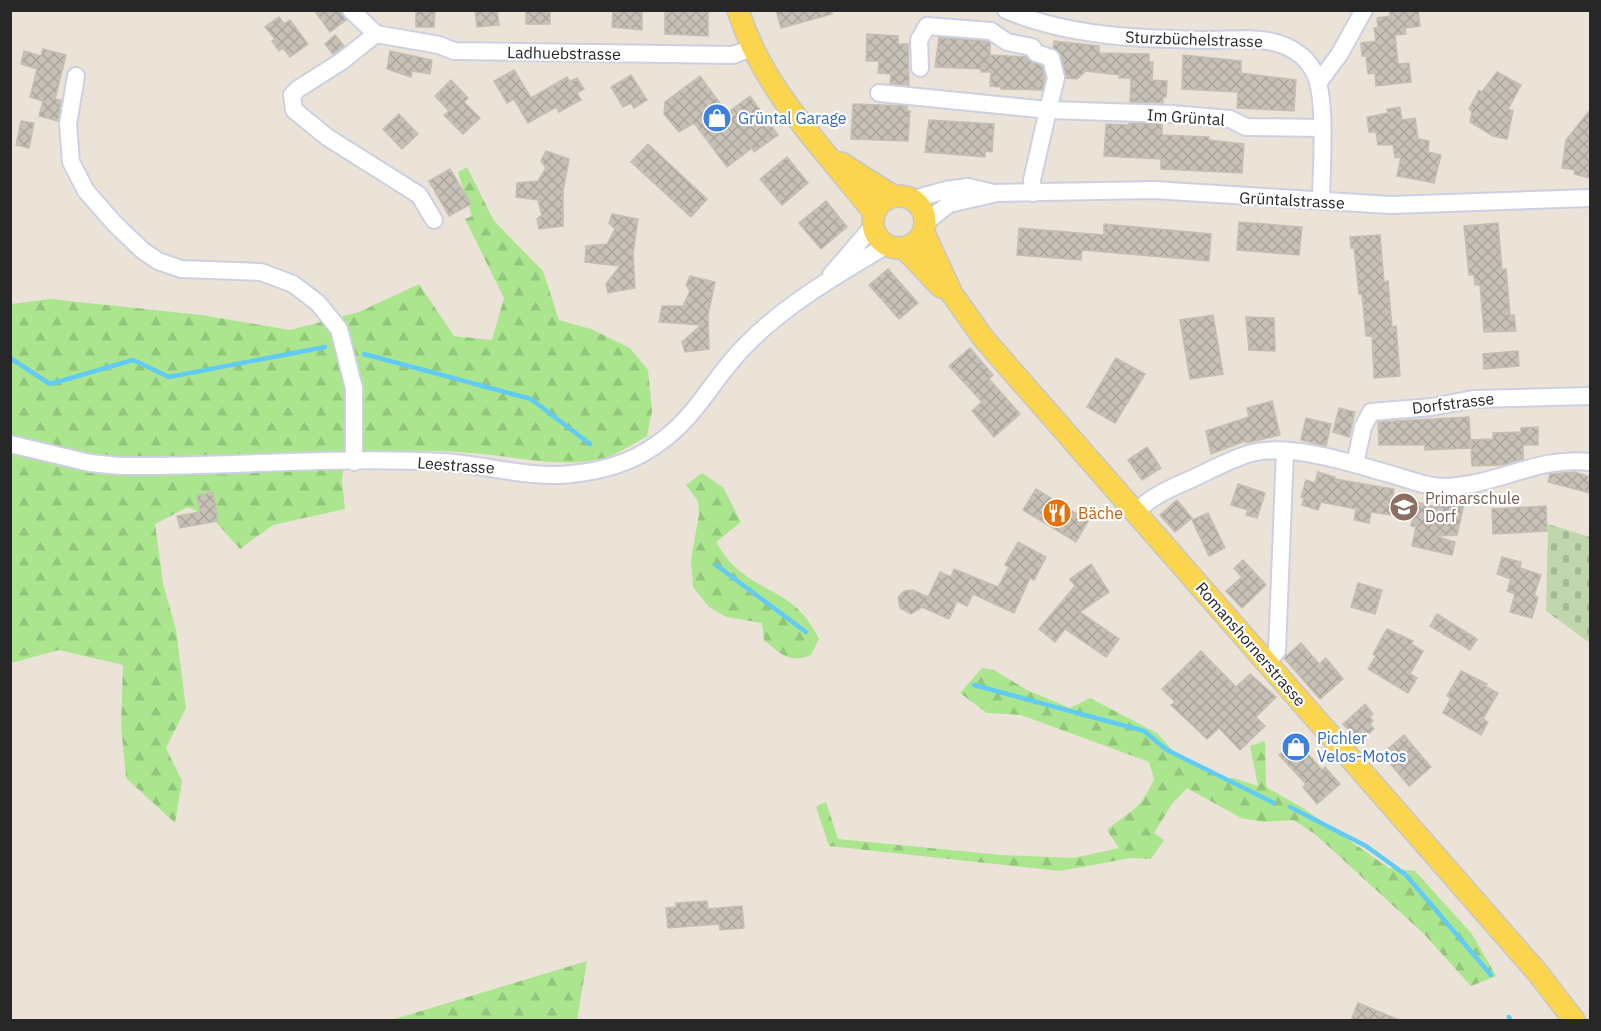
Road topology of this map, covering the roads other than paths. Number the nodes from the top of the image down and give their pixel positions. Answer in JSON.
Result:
{"nodes":[{"id":1,"x":351,"y":10,"type":"edge"},
{"id":2,"x":738,"y":10,"type":"edge"},
{"id":3,"x":1006,"y":10,"type":"edge"},
{"id":4,"x":1364,"y":10,"type":"edge"},
{"id":5,"x":376,"y":34,"type":"junction"},
{"id":6,"x":752,"y":48,"type":"junction"},
{"id":7,"x":920,"y":68,"type":"dead end"},
{"id":8,"x":76,"y":76,"type":"dead end"},
{"id":9,"x":1318,"y":83,"type":"junction"},
{"id":10,"x":879,"y":93,"type":"dead end"},
{"id":11,"x":1048,"y":110,"type":"junction"},
{"id":12,"x":1322,"y":128,"type":"junction"},
{"id":13,"x":832,"y":159,"type":"junction"},
{"id":14,"x":994,"y":193,"type":"junction"},
{"id":15,"x":1033,"y":193,"type":"junction"},
{"id":16,"x":903,"y":198,"type":"junction"},
{"id":17,"x":1590,"y":198,"type":"edge"},
{"id":18,"x":1321,"y":201,"type":"junction"},
{"id":19,"x":874,"y":219,"type":"junction"},
{"id":20,"x":434,"y":220,"type":"dead end"},
{"id":21,"x":925,"y":228,"type":"junction"},
{"id":22,"x":896,"y":246,"type":"junction"},
{"id":23,"x":829,"y":278,"type":"junction"},
{"id":24,"x":952,"y":294,"type":"junction"},
{"id":25,"x":1590,"y":396,"type":"edge"},
{"id":26,"x":10,"y":444,"type":"edge"},
{"id":27,"x":1285,"y":451,"type":"junction"},
{"id":28,"x":354,"y":462,"type":"junction"},
{"id":29,"x":1590,"y":462,"type":"edge"},
{"id":30,"x":1355,"y":464,"type":"junction"},
{"id":31,"x":1136,"y":513,"type":"junction"},
{"id":32,"x":1267,"y":663,"type":"junction"},
{"id":33,"x":1574,"y":1020,"type":"edge"}],
"edges":[{"from":1,"to":5,"type":"street"},
{"from":2,"to":6,"type":"main road"},
{"from":3,"to":9,"type":"street","name":"Sturzbüchelstrasse"},
{"from":4,"to":9,"type":"street"},
{"from":5,"to":6,"type":"street","name":"Ladhuebstrasse"},
{"from":5,"to":20,"type":"street"},
{"from":6,"to":13,"type":"main road"},
{"from":7,"to":11,"type":"street"},
{"from":8,"to":28,"type":"street"},
{"from":9,"to":12,"type":"street","name":"Sturzbüchelstrasse"},
{"from":10,"to":11,"type":"street","name":"Im Grüntal"},
{"from":11,"to":12,"type":"street","name":"Im Grüntal"},
{"from":11,"to":15,"type":"street"},
{"from":12,"to":18,"type":"street","name":"Sturzbüchelstrasse"},
{"from":13,"to":16,"type":"main road"},
{"from":13,"to":19,"type":"main road"},
{"from":14,"to":15,"type":"street","name":"Grüntalstrasse"},
{"from":14,"to":16,"type":"street","name":"Grüntalstrasse"},
{"from":14,"to":21,"type":"street","name":"Grüntalstrasse"},
{"from":15,"to":18,"type":"street","name":"Grüntalstrasse"},
{"from":16,"to":19,"type":"main road"},
{"from":16,"to":21,"type":"main road"},
{"from":17,"to":18,"type":"street","name":"Grüntalstrasse"},
{"from":19,"to":22,"type":"main road"},
{"from":19,"to":23,"type":"street","name":"Leestrasse"},
{"from":21,"to":22,"type":"main road"},
{"from":21,"to":24,"type":"main road","name":"Romanshornerstrasse"},
{"from":22,"to":23,"type":"street","name":"Leestrasse"},
{"from":22,"to":24,"type":"main road","name":"Romanshornerstrasse"},
{"from":23,"to":28,"type":"street","name":"Leestrasse"},
{"from":24,"to":31,"type":"main road","name":"Romanshornerstrasse"},
{"from":25,"to":30,"type":"street","name":"Dorfstrasse"},
{"from":26,"to":28,"type":"street","name":"Leestrasse"},
{"from":27,"to":30,"type":"street"},
{"from":27,"to":31,"type":"street"},
{"from":27,"to":32,"type":"street"},
{"from":29,"to":30,"type":"street"},
{"from":31,"to":32,"type":"main road","name":"Romanshornerstrasse"},
{"from":32,"to":33,"type":"main road","name":"Romanshornerstrasse"}]}
